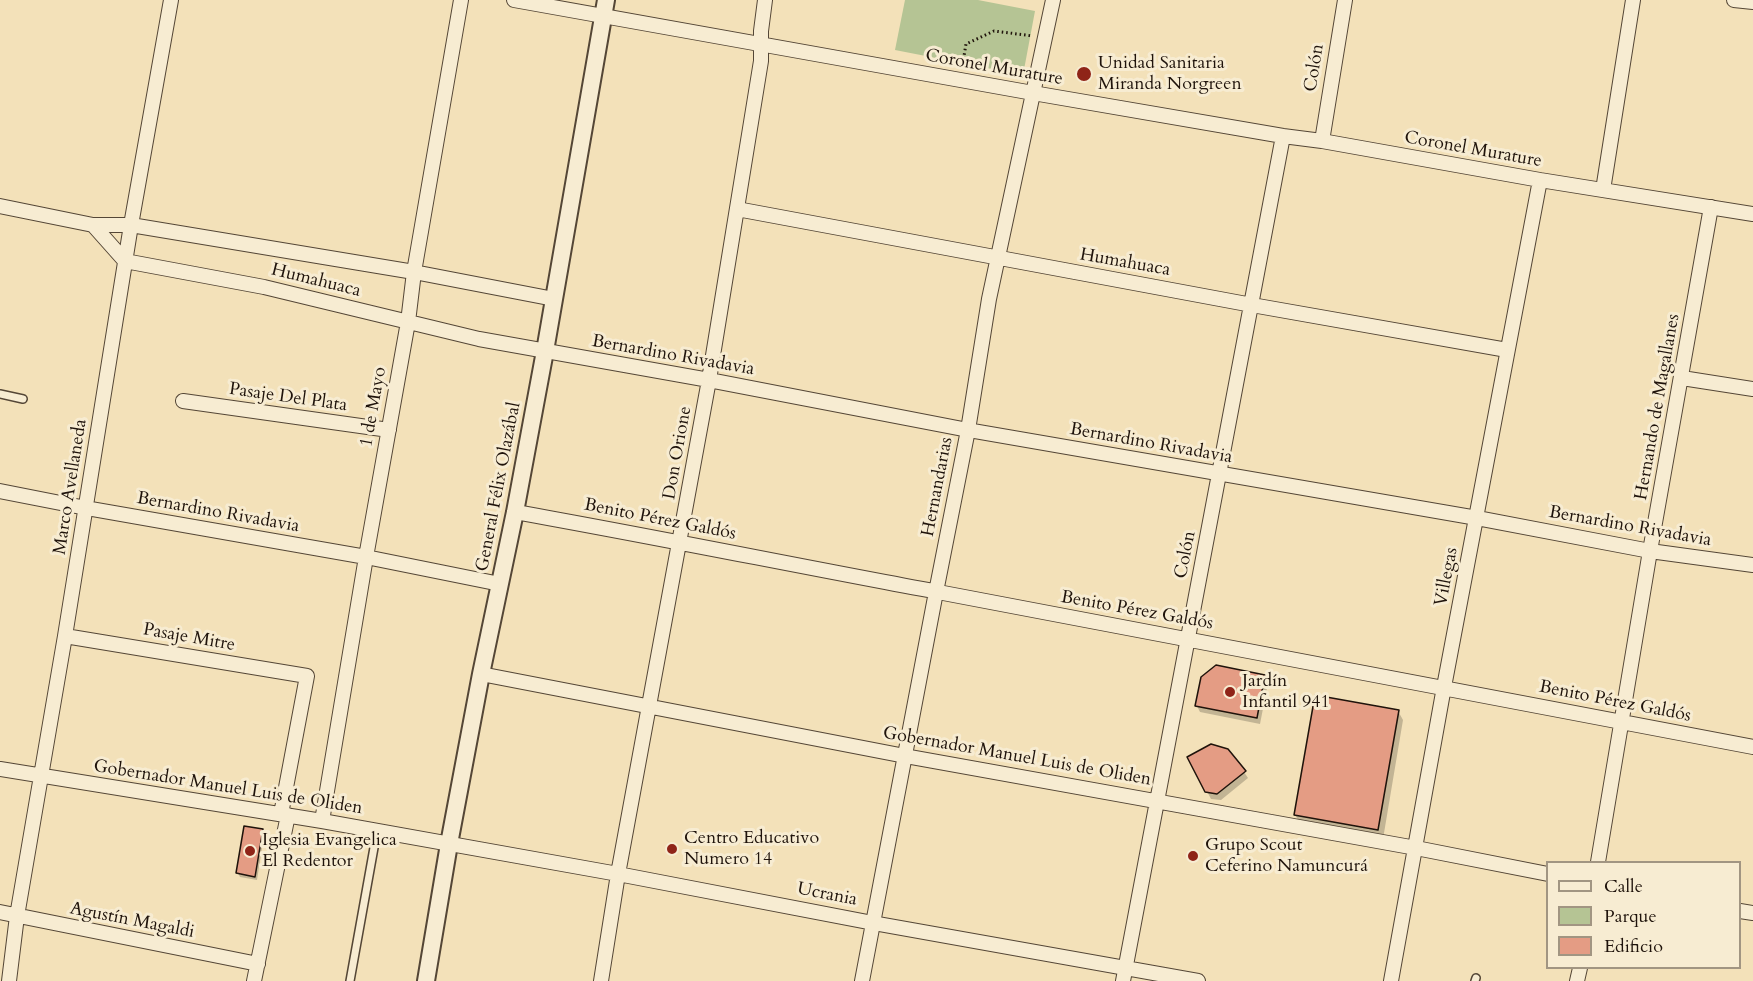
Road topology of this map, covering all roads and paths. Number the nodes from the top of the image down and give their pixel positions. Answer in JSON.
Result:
{"nodes":[{"id":1,"x":171,"y":0,"type":"edge"},
{"id":2,"x":461,"y":0,"type":"edge"},
{"id":3,"x":514,"y":0,"type":"edge"},
{"id":4,"x":765,"y":0,"type":"edge"},
{"id":5,"x":1053,"y":0,"type":"edge"},
{"id":6,"x":1345,"y":0,"type":"edge"},
{"id":7,"x":1633,"y":0,"type":"edge"},
{"id":8,"x":1734,"y":0,"type":"edge"},
{"id":9,"x":1753,"y":2,"type":"edge"},
{"id":10,"x":605,"y":8,"type":"edge"},
{"id":11,"x":1044,"y":37,"type":"junction"},
{"id":12,"x":761,"y":44,"type":"junction"},
{"id":13,"x":959,"y":80,"type":"junction"},
{"id":14,"x":1033,"y":93,"type":"junction"},
{"id":15,"x":1283,"y":136,"type":"junction"},
{"id":16,"x":1322,"y":141,"type":"junction"},
{"id":17,"x":1540,"y":180,"type":"junction"},
{"id":18,"x":1603,"y":190,"type":"junction"},
{"id":19,"x":0,"y":206,"type":"edge"},
{"id":20,"x":1711,"y":207,"type":"junction"},
{"id":21,"x":737,"y":209,"type":"junction"},
{"id":22,"x":1753,"y":214,"type":"edge"},
{"id":23,"x":93,"y":225,"type":"junction"},
{"id":24,"x":131,"y":225,"type":"junction"},
{"id":25,"x":998,"y":258,"type":"junction"},
{"id":26,"x":125,"y":261,"type":"junction"},
{"id":27,"x":414,"y":272,"type":"junction"},
{"id":28,"x":554,"y":299,"type":"junction"},
{"id":29,"x":1252,"y":305,"type":"junction"},
{"id":30,"x":408,"y":322,"type":"junction"},
{"id":31,"x":1507,"y":350,"type":"junction"},
{"id":32,"x":545,"y":351,"type":"junction"},
{"id":33,"x":1682,"y":378,"type":"junction"},
{"id":34,"x":709,"y":380,"type":"junction"},
{"id":35,"x":1753,"y":389,"type":"edge"},
{"id":36,"x":0,"y":394,"type":"edge"},
{"id":37,"x":23,"y":399,"type":"dead end"},
{"id":38,"x":183,"y":401,"type":"dead end"},
{"id":39,"x":389,"y":430,"type":"junction"},
{"id":40,"x":968,"y":430,"type":"junction"},
{"id":41,"x":1220,"y":474,"type":"junction"},
{"id":42,"x":0,"y":491,"type":"edge"},
{"id":43,"x":86,"y":508,"type":"junction"},
{"id":44,"x":515,"y":512,"type":"junction"},
{"id":45,"x":1477,"y":518,"type":"junction"},
{"id":46,"x":680,"y":541,"type":"junction"},
{"id":47,"x":1650,"y":551,"type":"junction"},
{"id":48,"x":366,"y":557,"type":"junction"},
{"id":49,"x":1753,"y":565,"type":"edge"},
{"id":50,"x":500,"y":584,"type":"junction"},
{"id":51,"x":936,"y":592,"type":"junction"},
{"id":52,"x":65,"y":636,"type":"junction"},
{"id":53,"x":1189,"y":638,"type":"junction"},
{"id":54,"x":481,"y":674,"type":"junction"},
{"id":55,"x":1444,"y":687,"type":"junction"},
{"id":56,"x":649,"y":707,"type":"junction"},
{"id":57,"x":1622,"y":721,"type":"junction"},
{"id":58,"x":1753,"y":747,"type":"edge"},
{"id":59,"x":905,"y":756,"type":"junction"},
{"id":60,"x":0,"y":769,"type":"edge"},
{"id":61,"x":40,"y":777,"type":"junction"},
{"id":62,"x":1159,"y":801,"type":"junction"},
{"id":63,"x":285,"y":815,"type":"junction"},
{"id":64,"x":322,"y":821,"type":"junction"},
{"id":65,"x":377,"y":831,"type":"junction"},
{"id":66,"x":449,"y":844,"type":"junction"},
{"id":67,"x":1416,"y":848,"type":"junction"},
{"id":68,"x":1598,"y":861,"type":"edge"},
{"id":69,"x":618,"y":874,"type":"junction"},
{"id":70,"x":1546,"y":874,"type":"edge"},
{"id":71,"x":0,"y":912,"type":"edge"},
{"id":72,"x":18,"y":916,"type":"junction"},
{"id":73,"x":873,"y":922,"type":"junction"},
{"id":74,"x":258,"y":964,"type":"junction"},
{"id":75,"x":1124,"y":974,"type":"edge"},
{"id":76,"x":9,"y":981,"type":"edge"},
{"id":77,"x":254,"y":981,"type":"edge"},
{"id":78,"x":350,"y":981,"type":"edge"},
{"id":79,"x":426,"y":981,"type":"edge"},
{"id":80,"x":601,"y":981,"type":"edge"},
{"id":81,"x":862,"y":981,"type":"edge"},
{"id":82,"x":1198,"y":981,"type":"edge"},
{"id":83,"x":1391,"y":981,"type":"edge"}],
"edges":[{"from":1,"to":24,"type":"street","name":"Marco Avellaneda"},
{"from":2,"to":27,"type":"street","name":"1 de Mayo"},
{"from":3,"to":10,"type":"street","name":"Coronel Murature"},
{"from":4,"to":12,"type":"street","name":"Don Orione"},
{"from":5,"to":11,"type":"street","name":"Hernandarias"},
{"from":6,"to":16,"type":"street","name":"Colón"},
{"from":7,"to":18,"type":"street"},
{"from":8,"to":9,"type":"street"},
{"from":10,"to":12,"type":"street","name":"Coronel Murature"},
{"from":10,"to":28,"type":"street","name":"General Félix Olazábal"},
{"from":11,"to":13,"type":"path"},
{"from":11,"to":14,"type":"street","name":"Hernandarias"},
{"from":12,"to":13,"type":"street","name":"Coronel Murature"},
{"from":12,"to":21,"type":"street","name":"Don Orione"},
{"from":13,"to":14,"type":"street","name":"Coronel Murature"},
{"from":14,"to":15,"type":"street","name":"Coronel Murature"},
{"from":14,"to":25,"type":"street","name":"Hernandarias"},
{"from":15,"to":16,"type":"street","name":"Coronel Murature"},
{"from":15,"to":29,"type":"street","name":"Colón"},
{"from":16,"to":17,"type":"street","name":"Coronel Murature"},
{"from":17,"to":18,"type":"street","name":"Coronel Murature"},
{"from":17,"to":31,"type":"street","name":"Villegas"},
{"from":18,"to":20,"type":"street","name":"Coronel Murature"},
{"from":19,"to":23,"type":"street","name":"Humahuaca"},
{"from":20,"to":22,"type":"street","name":"Coronel Murature"},
{"from":20,"to":33,"type":"street","name":"Hernando de Magallanes"},
{"from":21,"to":25,"type":"street","name":"Humahuaca"},
{"from":21,"to":34,"type":"street","name":"Don Orione"},
{"from":23,"to":24,"type":"street","name":"Humahuaca"},
{"from":23,"to":26,"type":"street"},
{"from":24,"to":26,"type":"street","name":"Marco Avellaneda"},
{"from":24,"to":27,"type":"street","name":"Humahuaca"},
{"from":25,"to":29,"type":"street","name":"Humahuaca"},
{"from":25,"to":40,"type":"street","name":"Hernandarias"},
{"from":26,"to":30,"type":"street","name":"Humahuaca"},
{"from":26,"to":43,"type":"street","name":"Marco Avellaneda"},
{"from":27,"to":28,"type":"street","name":"Humahuaca"},
{"from":27,"to":30,"type":"street","name":"1 de Mayo"},
{"from":28,"to":32,"type":"street","name":"General Félix Olazábal"},
{"from":29,"to":31,"type":"street","name":"Humahuaca"},
{"from":29,"to":41,"type":"street","name":"Colón"},
{"from":30,"to":32,"type":"street","name":"Humahuaca"},
{"from":30,"to":39,"type":"street","name":"1 de Mayo"},
{"from":31,"to":45,"type":"street","name":"Villegas"},
{"from":32,"to":34,"type":"street","name":"Bernardino Rivadavia"},
{"from":32,"to":44,"type":"street","name":"General Félix Olazábal"},
{"from":33,"to":35,"type":"street"},
{"from":33,"to":47,"type":"street","name":"Hernando de Magallanes"},
{"from":34,"to":40,"type":"street","name":"Bernardino Rivadavia"},
{"from":34,"to":46,"type":"street","name":"Don Orione"},
{"from":36,"to":37,"type":"lane"},
{"from":38,"to":39,"type":"street","name":"Pasaje Del Plata"},
{"from":39,"to":48,"type":"street","name":"1 de Mayo"},
{"from":40,"to":41,"type":"street","name":"Bernardino Rivadavia"},
{"from":40,"to":51,"type":"street","name":"Hernandarias"},
{"from":41,"to":45,"type":"street","name":"Bernardino Rivadavia"},
{"from":41,"to":53,"type":"street","name":"Colón"},
{"from":42,"to":43,"type":"street","name":"Bernardino Rivadavia"},
{"from":43,"to":48,"type":"street","name":"Bernardino Rivadavia"},
{"from":43,"to":52,"type":"street","name":"Marco Avellaneda"},
{"from":44,"to":46,"type":"street","name":"Benito Pérez Galdós"},
{"from":44,"to":50,"type":"street","name":"General Félix Olazábal"},
{"from":45,"to":47,"type":"street","name":"Bernardino Rivadavia"},
{"from":45,"to":55,"type":"street","name":"Villegas"},
{"from":46,"to":51,"type":"street","name":"Benito Pérez Galdós"},
{"from":46,"to":56,"type":"street","name":"Don Orione"},
{"from":47,"to":49,"type":"street","name":"Bernardino Rivadavia"},
{"from":47,"to":57,"type":"street","name":"Hernando de Magallanes"},
{"from":48,"to":50,"type":"street","name":"Bernardino Rivadavia"},
{"from":48,"to":64,"type":"street","name":"1 de Mayo"},
{"from":50,"to":54,"type":"street","name":"General Félix Olazábal"},
{"from":51,"to":53,"type":"street","name":"Benito Pérez Galdós"},
{"from":51,"to":59,"type":"street","name":"Hernandarias"},
{"from":52,"to":61,"type":"street","name":"Marco Avellaneda"},
{"from":52,"to":63,"type":"street","name":"Pasaje Mitre"},
{"from":53,"to":55,"type":"street","name":"Benito Pérez Galdós"},
{"from":53,"to":62,"type":"street","name":"Colón"},
{"from":54,"to":56,"type":"street","name":"Gobernador Manuel Luis de Oliden"},
{"from":54,"to":66,"type":"street","name":"General Félix Olazábal"},
{"from":55,"to":57,"type":"street","name":"Benito Pérez Galdós"},
{"from":55,"to":67,"type":"street","name":"Villegas"},
{"from":56,"to":59,"type":"street","name":"Gobernador Manuel Luis de Oliden"},
{"from":56,"to":69,"type":"street","name":"Don Orione"},
{"from":57,"to":58,"type":"street","name":"Benito Pérez Galdós"},
{"from":57,"to":68,"type":"street","name":"Hernando de Magallanes"},
{"from":59,"to":62,"type":"street","name":"Gobernador Manuel Luis de Oliden"},
{"from":59,"to":73,"type":"street","name":"Hernandarias"},
{"from":60,"to":61,"type":"street","name":"Gobernador Manuel Luis de Oliden"},
{"from":61,"to":63,"type":"street","name":"Gobernador Manuel Luis de Oliden"},
{"from":61,"to":72,"type":"street","name":"Marco Avellaneda"},
{"from":62,"to":67,"type":"street","name":"Gobernador Manuel Luis de Oliden"},
{"from":62,"to":75,"type":"street","name":"Colón"},
{"from":63,"to":64,"type":"street","name":"Gobernador Manuel Luis de Oliden"},
{"from":63,"to":74,"type":"street"},
{"from":64,"to":65,"type":"street","name":"Gobernador Manuel Luis de Oliden"},
{"from":65,"to":66,"type":"street","name":"Gobernador Manuel Luis de Oliden"},
{"from":65,"to":78,"type":"lane"},
{"from":66,"to":69,"type":"street","name":"Ucrania"},
{"from":66,"to":79,"type":"street","name":"General Félix Olazábal"},
{"from":67,"to":70,"type":"street","name":"Gobernador Manuel Luis de Oliden"},
{"from":67,"to":83,"type":"street","name":"Villegas"},
{"from":69,"to":73,"type":"street","name":"Ucrania"},
{"from":69,"to":80,"type":"street","name":"Don Orione"},
{"from":71,"to":72,"type":"street","name":"Agustín Magaldi"},
{"from":72,"to":74,"type":"street","name":"Agustín Magaldi"},
{"from":72,"to":76,"type":"street","name":"Marco Avellaneda"},
{"from":73,"to":75,"type":"street","name":"Ucrania"},
{"from":73,"to":81,"type":"street","name":"Hernandarias"},
{"from":74,"to":77,"type":"street"},
{"from":75,"to":82,"type":"street","name":"Ucrania"}]}
